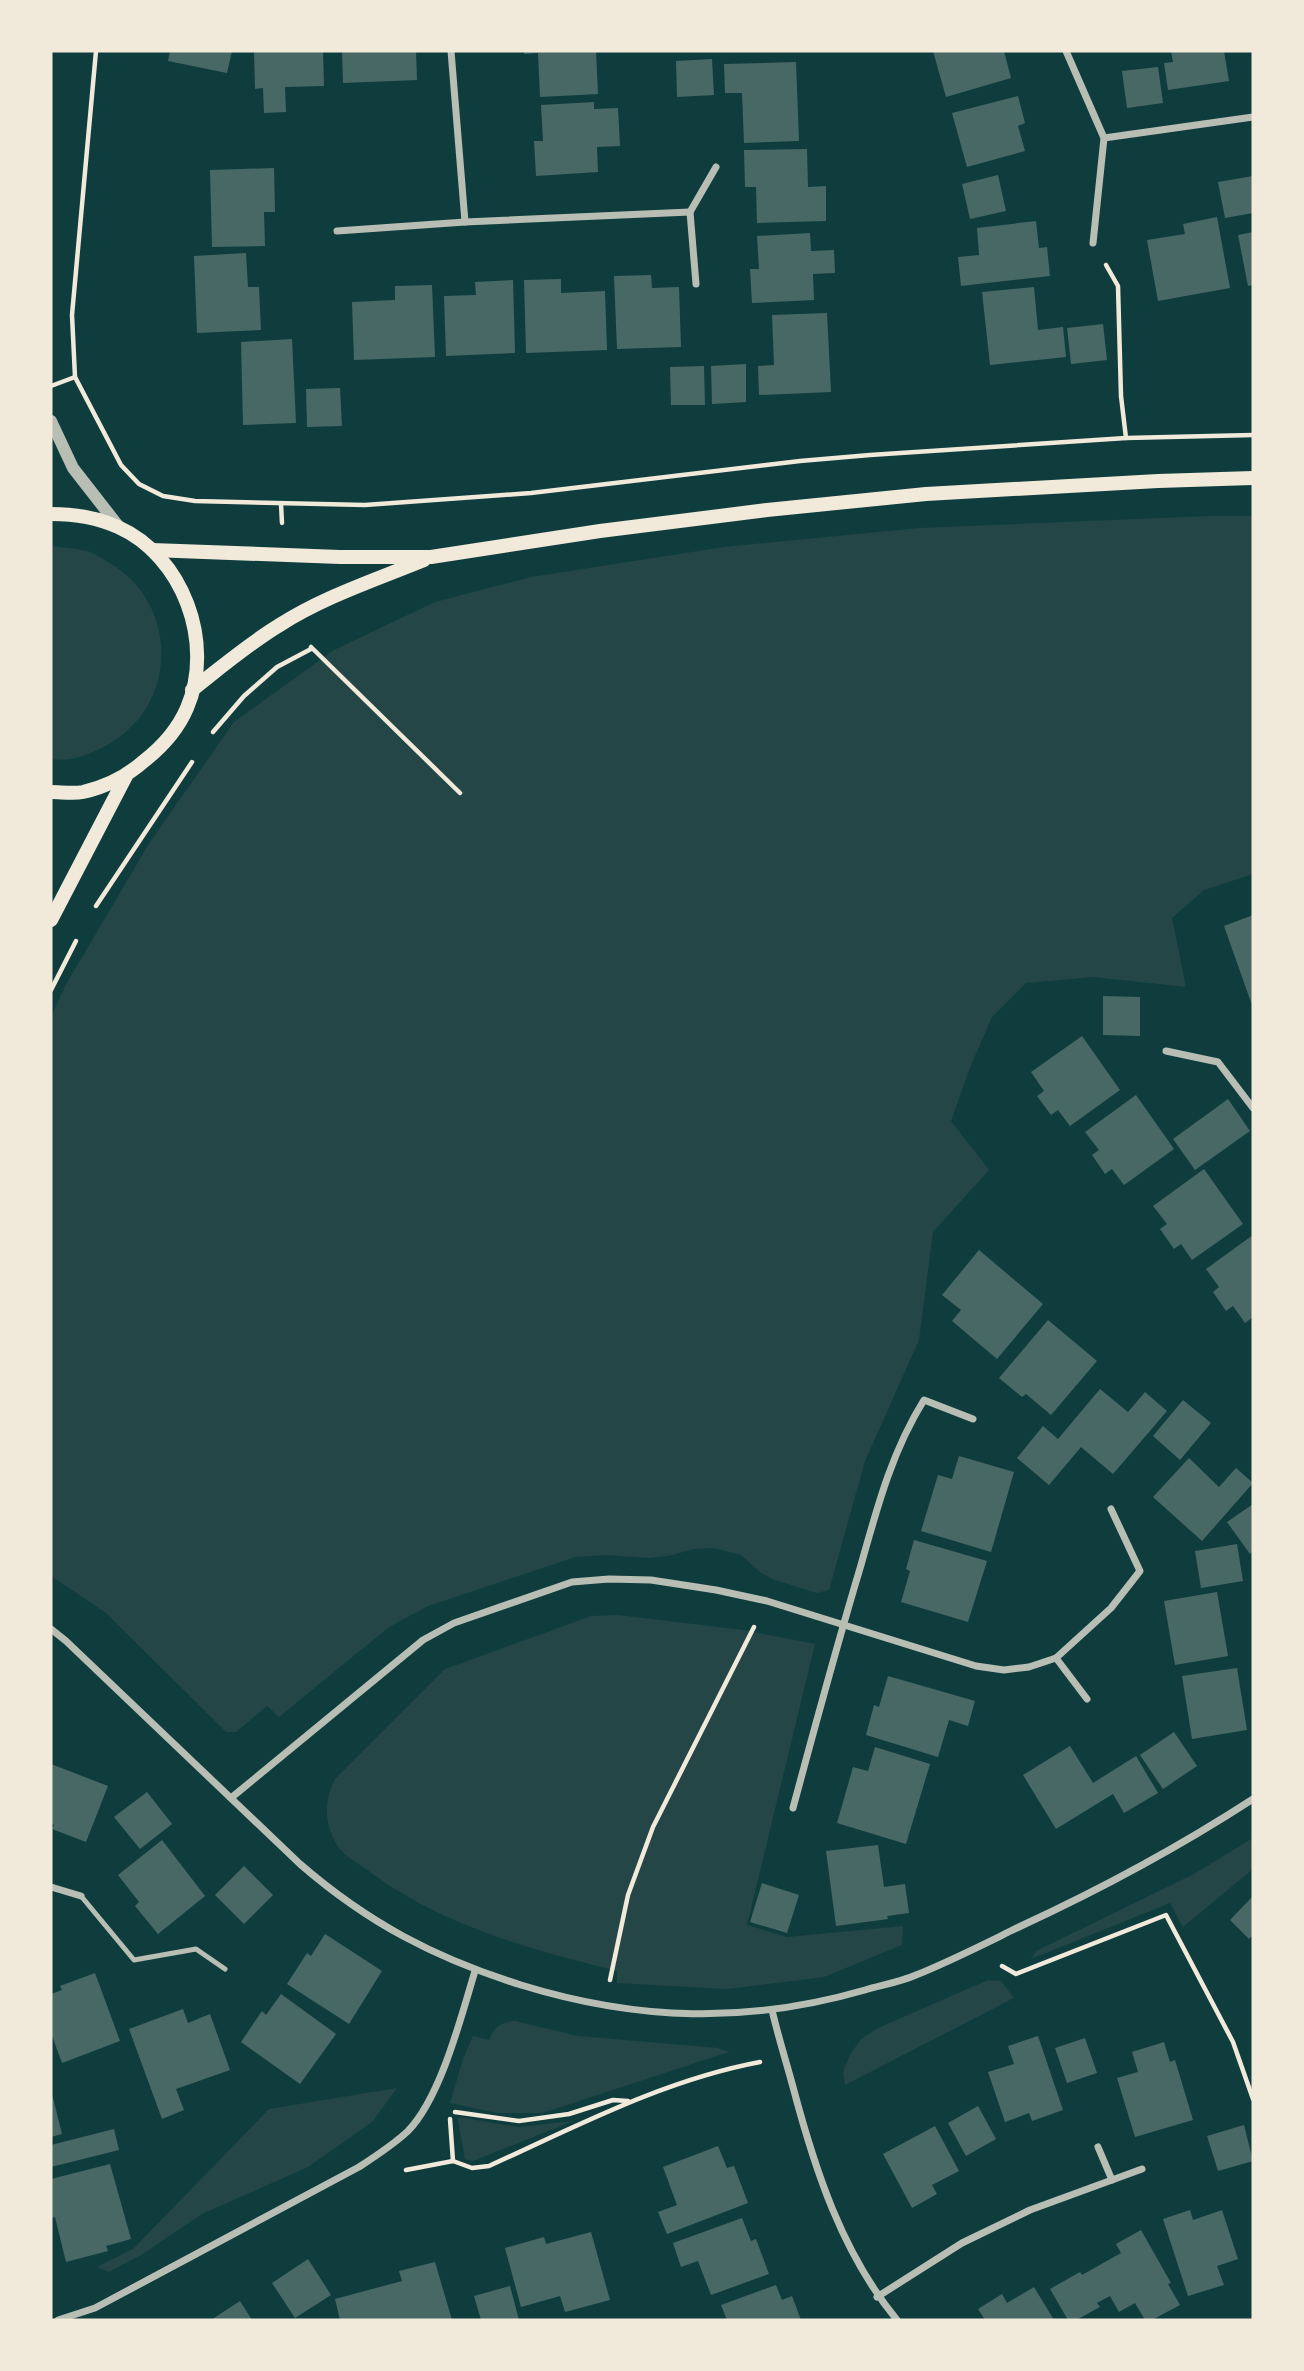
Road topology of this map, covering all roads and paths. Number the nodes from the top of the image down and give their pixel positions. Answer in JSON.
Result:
{"nodes":[{"id":1,"x":96,"y":51,"type":"edge"},
{"id":2,"x":451,"y":51,"type":"edge"},
{"id":3,"x":1066,"y":51,"type":"edge"},
{"id":4,"x":1253,"y":117,"type":"edge"},
{"id":5,"x":1104,"y":138,"type":"junction"},
{"id":6,"x":716,"y":167,"type":"dead end"},
{"id":7,"x":690,"y":212,"type":"junction"},
{"id":8,"x":465,"y":222,"type":"junction"},
{"id":9,"x":337,"y":231,"type":"dead end"},
{"id":10,"x":1093,"y":243,"type":"joint"},
{"id":11,"x":696,"y":284,"type":"dead end"},
{"id":12,"x":75,"y":377,"type":"junction"},
{"id":13,"x":51,"y":386,"type":"edge"},
{"id":14,"x":51,"y":421,"type":"edge"},
{"id":15,"x":1253,"y":435,"type":"edge"},
{"id":16,"x":1126,"y":438,"type":"junction"},
{"id":17,"x":1253,"y":478,"type":"edge"},
{"id":18,"x":51,"y":514,"type":"edge"},
{"id":19,"x":119,"y":527,"type":"junction"},
{"id":20,"x":152,"y":550,"type":"junction"},
{"id":21,"x":431,"y":557,"type":"junction"},
{"id":22,"x":192,"y":690,"type":"junction"},
{"id":23,"x":210,"y":736,"type":"dead end"},
{"id":24,"x":194,"y":759,"type":"dead end"},
{"id":25,"x":126,"y":776,"type":"junction"},
{"id":26,"x":51,"y":792,"type":"edge"},
{"id":27,"x":460,"y":793,"type":"dead end"},
{"id":28,"x":96,"y":907,"type":"dead end"},
{"id":29,"x":51,"y":920,"type":"edge"},
{"id":30,"x":82,"y":931,"type":"dead end"},
{"id":31,"x":51,"y":990,"type":"edge"},
{"id":32,"x":1166,"y":1051,"type":"dead end"},
{"id":33,"x":1253,"y":1108,"type":"edge"},
{"id":34,"x":973,"y":1419,"type":"dead end"},
{"id":35,"x":1111,"y":1509,"type":"dead end"},
{"id":36,"x":767,"y":1601,"type":"junction"},
{"id":37,"x":843,"y":1624,"type":"junction"},
{"id":38,"x":51,"y":1629,"type":"edge"},
{"id":39,"x":1056,"y":1657,"type":"junction"},
{"id":40,"x":1087,"y":1699,"type":"dead end"},
{"id":41,"x":231,"y":1798,"type":"junction"},
{"id":42,"x":1253,"y":1799,"type":"edge"},
{"id":43,"x":793,"y":1808,"type":"dead end"},
{"id":44,"x":51,"y":1887,"type":"edge"},
{"id":45,"x":81,"y":1896,"type":"joint"},
{"id":46,"x":971,"y":1950,"type":"junction"},
{"id":47,"x":225,"y":1969,"type":"dead end"},
{"id":48,"x":475,"y":1971,"type":"junction"},
{"id":49,"x":605,"y":2005,"type":"junction"},
{"id":50,"x":772,"y":2010,"type":"junction"},
{"id":51,"x":785,"y":2057,"type":"junction"},
{"id":52,"x":1253,"y":2099,"type":"edge"},
{"id":53,"x":630,"y":2102,"type":"junction"},
{"id":54,"x":1098,"y":2147,"type":"dead end"},
{"id":55,"x":453,"y":2161,"type":"junction"},
{"id":56,"x":359,"y":2166,"type":"junction"},
{"id":57,"x":1142,"y":2169,"type":"dead end"},
{"id":58,"x":1112,"y":2180,"type":"junction"},
{"id":59,"x":877,"y":2297,"type":"junction"},
{"id":60,"x":58,"y":2320,"type":"edge"},
{"id":61,"x":897,"y":2320,"type":"edge"}],
"edges":[{"from":1,"to":12,"type":"path"},
{"from":2,"to":8,"type":"street"},
{"from":3,"to":5,"type":"street"},
{"from":4,"to":5,"type":"street"},
{"from":5,"to":10,"type":"street"},
{"from":6,"to":7,"type":"street"},
{"from":7,"to":8,"type":"street"},
{"from":7,"to":11,"type":"street"},
{"from":8,"to":9,"type":"street"},
{"from":10,"to":16,"type":"path"},
{"from":12,"to":13,"type":"path"},
{"from":12,"to":16,"type":"path"},
{"from":14,"to":19,"type":"street"},
{"from":15,"to":16,"type":"path"},
{"from":17,"to":21,"type":"main road"},
{"from":18,"to":19,"type":"main road"},
{"from":19,"to":20,"type":"main road"},
{"from":20,"to":21,"type":"main road"},
{"from":20,"to":22,"type":"main road"},
{"from":21,"to":22,"type":"main road"},
{"from":22,"to":25,"type":"main road"},
{"from":23,"to":27,"type":"path"},
{"from":24,"to":28,"type":"path"},
{"from":25,"to":26,"type":"main road"},
{"from":25,"to":29,"type":"main road"},
{"from":30,"to":31,"type":"path"},
{"from":32,"to":33,"type":"street"},
{"from":34,"to":37,"type":"street"},
{"from":35,"to":39,"type":"street"},
{"from":36,"to":37,"type":"street"},
{"from":36,"to":41,"type":"street"},
{"from":36,"to":49,"type":"path"},
{"from":37,"to":39,"type":"street"},
{"from":37,"to":43,"type":"street"},
{"from":38,"to":41,"type":"street"},
{"from":39,"to":40,"type":"street"},
{"from":41,"to":48,"type":"street"},
{"from":42,"to":46,"type":"street"},
{"from":44,"to":45,"type":"street"},
{"from":45,"to":47,"type":"lane"},
{"from":46,"to":50,"type":"street"},
{"from":46,"to":52,"type":"path"},
{"from":48,"to":49,"type":"street"},
{"from":48,"to":56,"type":"street"},
{"from":49,"to":50,"type":"street"},
{"from":50,"to":51,"type":"street"},
{"from":51,"to":53,"type":"path"},
{"from":51,"to":59,"type":"street"},
{"from":53,"to":55,"type":"path"},
{"from":53,"to":55,"type":"path"},
{"from":54,"to":58,"type":"street"},
{"from":55,"to":56,"type":"path"},
{"from":56,"to":60,"type":"street"},
{"from":57,"to":58,"type":"street"},
{"from":58,"to":59,"type":"street"},
{"from":59,"to":61,"type":"street"}]}
